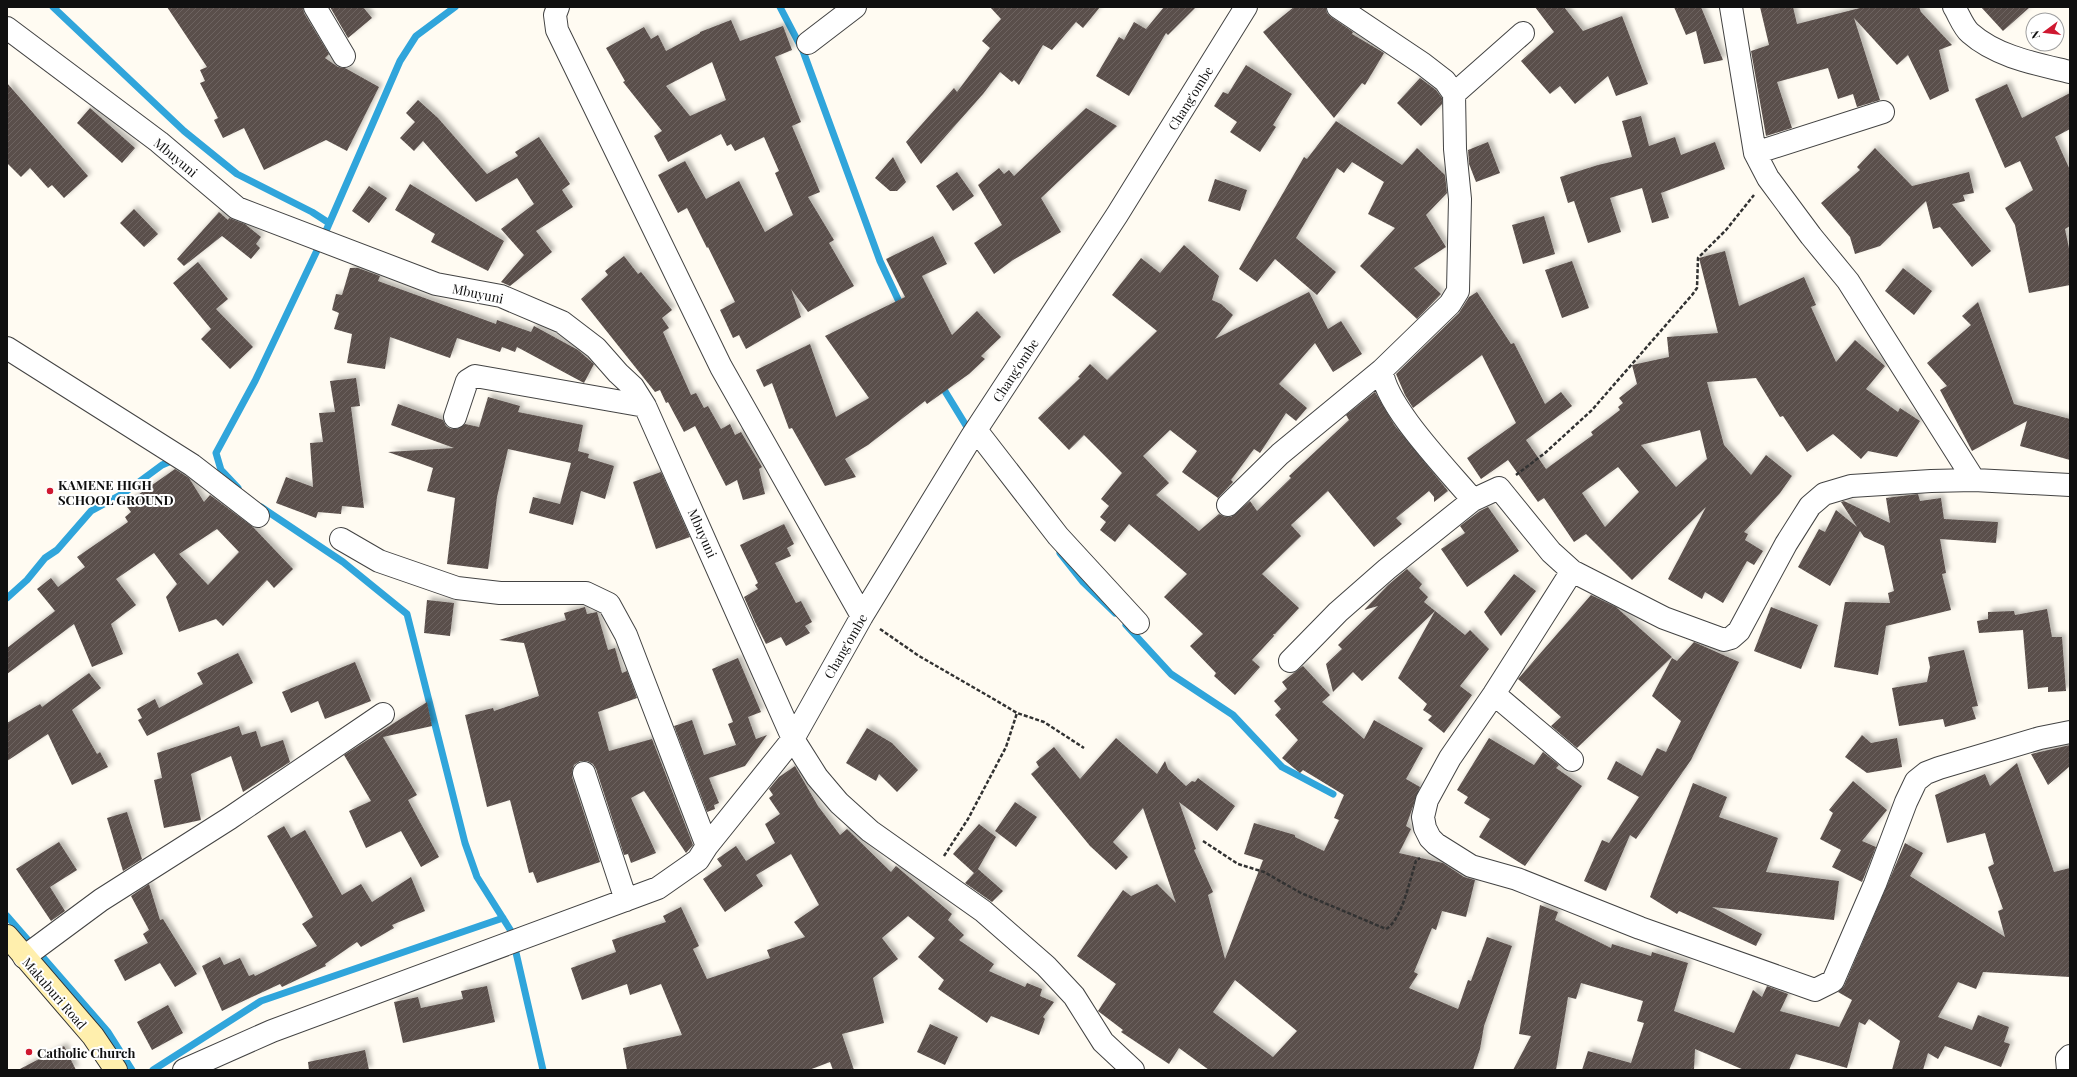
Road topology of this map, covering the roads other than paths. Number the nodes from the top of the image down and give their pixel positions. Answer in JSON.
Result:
{"nodes":[{"id":1,"x":315,"y":7,"type":"edge"},
{"id":2,"x":558,"y":7,"type":"edge"},
{"id":3,"x":855,"y":7,"type":"edge"},
{"id":4,"x":1246,"y":7,"type":"edge"},
{"id":5,"x":1338,"y":7,"type":"edge"},
{"id":6,"x":1731,"y":7,"type":"edge"},
{"id":7,"x":1954,"y":7,"type":"edge"},
{"id":8,"x":7,"y":28,"type":"edge"},
{"id":9,"x":1523,"y":33,"type":"dead end"},
{"id":10,"x":808,"y":43,"type":"dead end"},
{"id":11,"x":344,"y":56,"type":"dead end"},
{"id":12,"x":2070,"y":72,"type":"edge"},
{"id":13,"x":1454,"y":94,"type":"junction"},
{"id":14,"x":1883,"y":112,"type":"dead end"},
{"id":15,"x":1755,"y":153,"type":"junction"},
{"id":16,"x":7,"y":348,"type":"edge"},
{"id":17,"x":1382,"y":370,"type":"junction"},
{"id":18,"x":645,"y":406,"type":"junction"},
{"id":19,"x":455,"y":417,"type":"dead end"},
{"id":20,"x":976,"y":430,"type":"junction"},
{"id":21,"x":1974,"y":480,"type":"junction"},
{"id":22,"x":2070,"y":485,"type":"edge"},
{"id":23,"x":1473,"y":500,"type":"junction"},
{"id":24,"x":1228,"y":505,"type":"dead end"},
{"id":25,"x":258,"y":516,"type":"dead end"},
{"id":26,"x":341,"y":539,"type":"dead end"},
{"id":27,"x":1572,"y":571,"type":"junction"},
{"id":28,"x":862,"y":616,"type":"junction"},
{"id":29,"x":1138,"y":623,"type":"dead end"},
{"id":30,"x":1290,"y":661,"type":"dead end"},
{"id":31,"x":1494,"y":694,"type":"junction"},
{"id":32,"x":384,"y":714,"type":"dead end"},
{"id":33,"x":2070,"y":732,"type":"edge"},
{"id":34,"x":793,"y":739,"type":"junction"},
{"id":35,"x":1572,"y":760,"type":"dead end"},
{"id":36,"x":584,"y":773,"type":"dead end"},
{"id":37,"x":707,"y":846,"type":"junction"},
{"id":38,"x":626,"y":900,"type":"junction"},
{"id":39,"x":7,"y":936,"type":"edge"},
{"id":40,"x":24,"y":956,"type":"junction"},
{"id":41,"x":2070,"y":1056,"type":"edge"},
{"id":42,"x":116,"y":1070,"type":"edge"},
{"id":43,"x":184,"y":1070,"type":"edge"},
{"id":44,"x":1132,"y":1070,"type":"edge"},
{"id":45,"x":2068,"y":1070,"type":"edge"}],
"edges":[{"from":1,"to":11,"type":"street"},
{"from":2,"to":28,"type":"street"},
{"from":3,"to":10,"type":"street"},
{"from":4,"to":20,"type":"street","name":"Chang'ombe"},
{"from":5,"to":13,"type":"street"},
{"from":6,"to":15,"type":"street"},
{"from":7,"to":12,"type":"street"},
{"from":8,"to":18,"type":"street","name":"Mbuyuni"},
{"from":9,"to":13,"type":"street"},
{"from":13,"to":17,"type":"street"},
{"from":14,"to":15,"type":"street"},
{"from":15,"to":21,"type":"street"},
{"from":16,"to":25,"type":"street"},
{"from":17,"to":23,"type":"street"},
{"from":17,"to":24,"type":"street"},
{"from":18,"to":19,"type":"street"},
{"from":18,"to":34,"type":"street","name":"Mbuyuni"},
{"from":20,"to":28,"type":"street","name":"Chang'ombe"},
{"from":20,"to":29,"type":"street"},
{"from":21,"to":22,"type":"street"},
{"from":21,"to":27,"type":"street"},
{"from":23,"to":27,"type":"street"},
{"from":23,"to":30,"type":"street"},
{"from":26,"to":37,"type":"street"},
{"from":27,"to":31,"type":"street"},
{"from":28,"to":34,"type":"street","name":"Chang'ombe"},
{"from":31,"to":33,"type":"street"},
{"from":31,"to":35,"type":"street"},
{"from":32,"to":40,"type":"street"},
{"from":34,"to":37,"type":"street","name":"Chang'ombe"},
{"from":34,"to":44,"type":"street","name":"Mbuyuni"},
{"from":36,"to":38,"type":"street"},
{"from":37,"to":38,"type":"street","name":"Chang'ombe"},
{"from":38,"to":43,"type":"street","name":"Chang'ombe"},
{"from":39,"to":40,"type":"street","name":"Makuburi Road"},
{"from":40,"to":42,"type":"street","name":"Makuburi Road"},
{"from":41,"to":45,"type":"street"}]}
